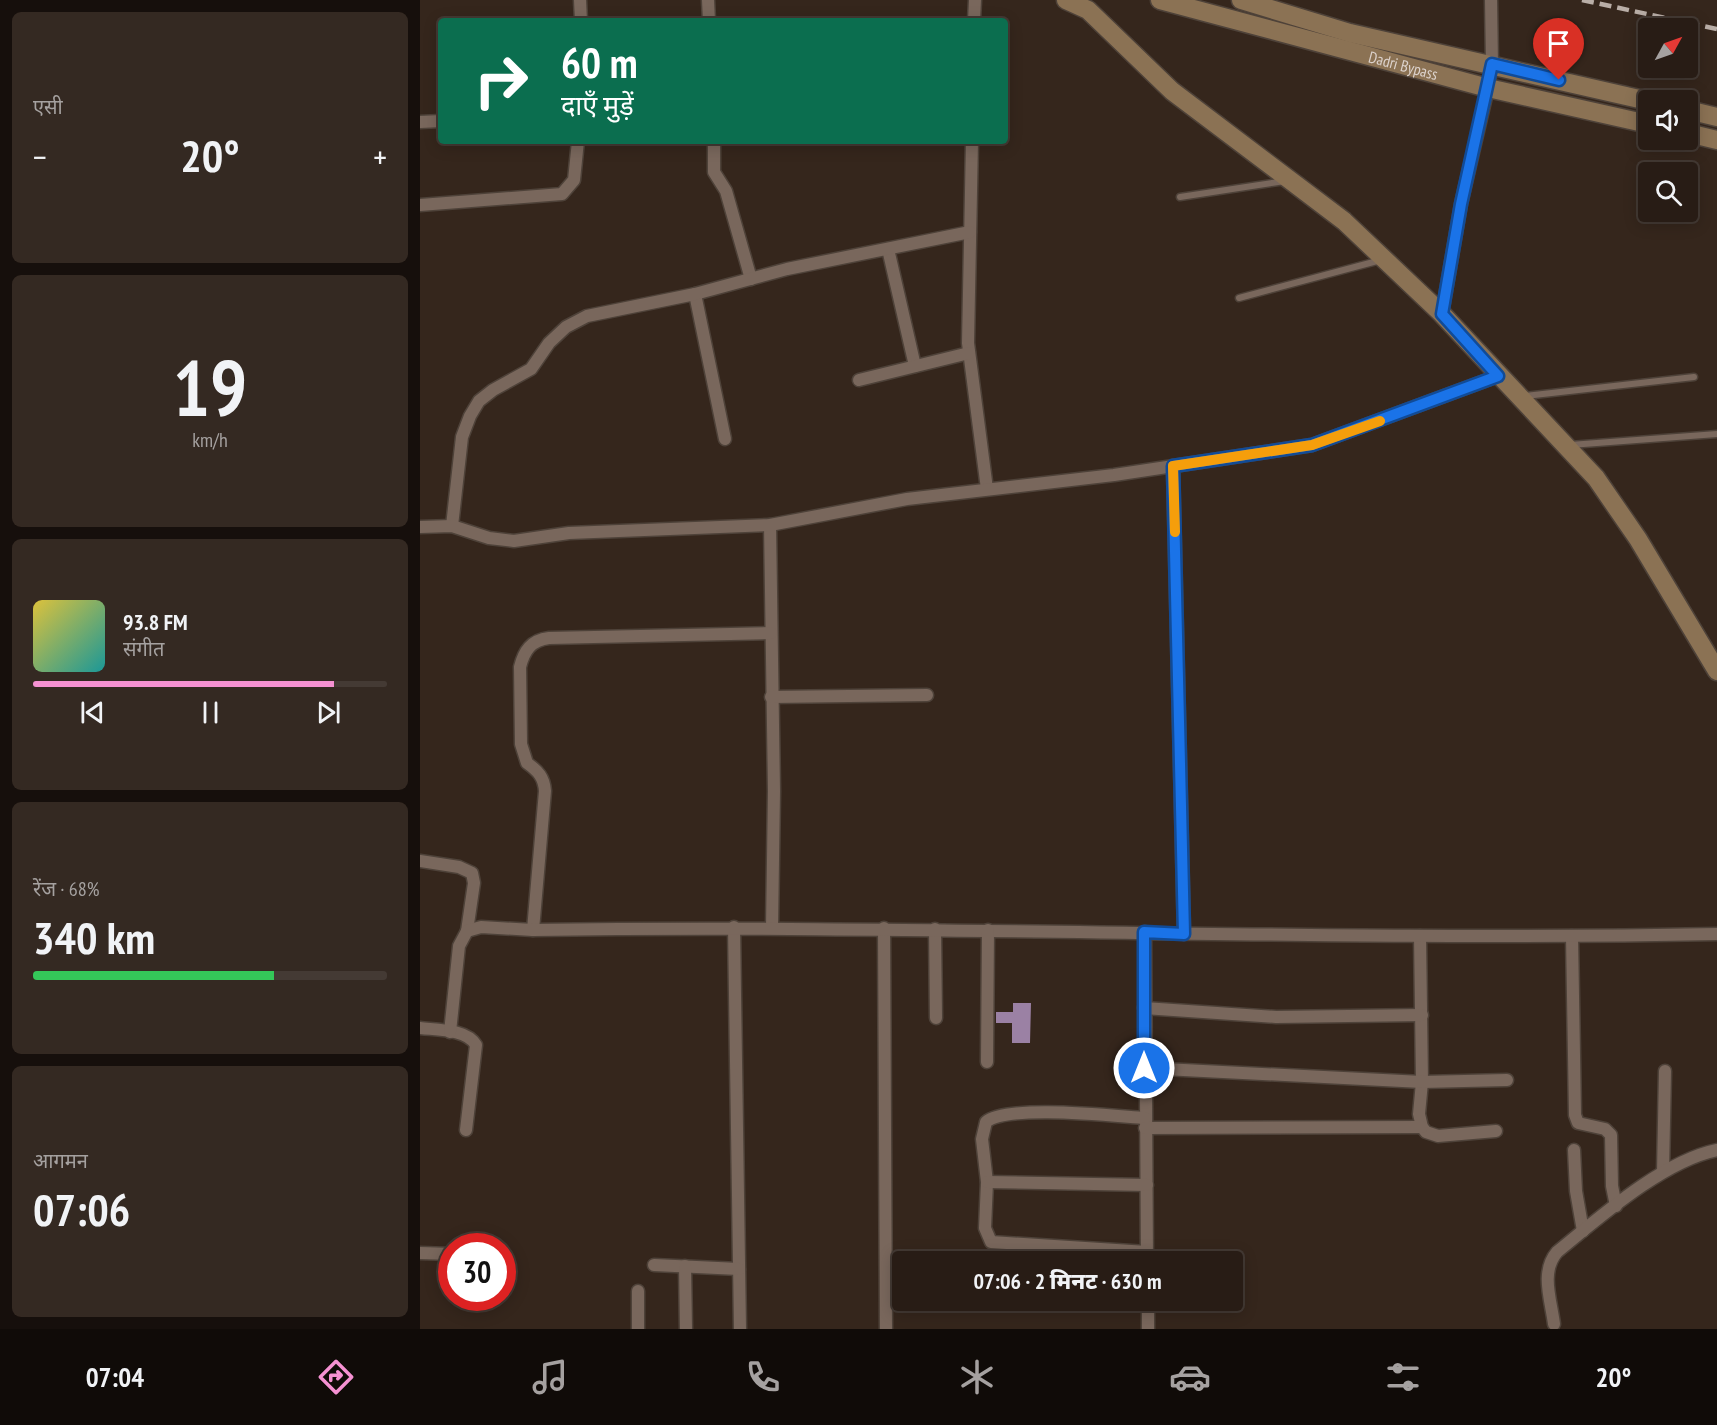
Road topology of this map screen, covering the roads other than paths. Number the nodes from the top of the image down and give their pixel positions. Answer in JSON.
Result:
{"nodes":[{"id":1,"x":580,"y":0,"type":"edge"},
{"id":2,"x":708,"y":0,"type":"edge"},
{"id":3,"x":975,"y":0,"type":"edge"},
{"id":4,"x":1066,"y":0,"type":"edge"},
{"id":5,"x":1160,"y":0,"type":"edge"},
{"id":6,"x":1241,"y":0,"type":"edge"},
{"id":7,"x":1491,"y":0,"type":"edge"},
{"id":8,"x":581,"y":18,"type":"edge"},
{"id":9,"x":708,"y":18,"type":"edge"},
{"id":10,"x":974,"y":18,"type":"edge"},
{"id":11,"x":1492,"y":64,"type":"junction"},
{"id":12,"x":1488,"y":88,"type":"junction"},
{"id":13,"x":1638,"y":99,"type":"edge"},
{"id":14,"x":1698,"y":112,"type":"edge"},
{"id":15,"x":1717,"y":117,"type":"edge"},
{"id":16,"x":420,"y":122,"type":"edge"},
{"id":17,"x":438,"y":122,"type":"edge"},
{"id":18,"x":1638,"y":122,"type":"edge"},
{"id":19,"x":1698,"y":135,"type":"edge"},
{"id":20,"x":1717,"y":140,"type":"edge"},
{"id":21,"x":578,"y":144,"type":"edge"},
{"id":22,"x":714,"y":144,"type":"edge"},
{"id":23,"x":972,"y":144,"type":"edge"},
{"id":24,"x":1292,"y":180,"type":"junction"},
{"id":25,"x":1180,"y":197,"type":"dead end"},
{"id":26,"x":420,"y":205,"type":"edge"},
{"id":27,"x":970,"y":232,"type":"junction"},
{"id":28,"x":888,"y":249,"type":"junction"},
{"id":29,"x":1384,"y":259,"type":"junction"},
{"id":30,"x":751,"y":279,"type":"junction"},
{"id":31,"x":695,"y":294,"type":"junction"},
{"id":32,"x":1239,"y":298,"type":"dead end"},
{"id":33,"x":1442,"y":314,"type":"junction"},
{"id":34,"x":969,"y":353,"type":"junction"},
{"id":35,"x":915,"y":366,"type":"junction"},
{"id":36,"x":1498,"y":376,"type":"junction"},
{"id":37,"x":1694,"y":377,"type":"dead end"},
{"id":38,"x":859,"y":380,"type":"dead end"},
{"id":39,"x":1519,"y":396,"type":"junction"},
{"id":40,"x":1717,"y":434,"type":"edge"},
{"id":41,"x":725,"y":439,"type":"dead end"},
{"id":42,"x":1567,"y":445,"type":"junction"},
{"id":43,"x":1173,"y":466,"type":"junction"},
{"id":44,"x":987,"y":489,"type":"junction"},
{"id":45,"x":770,"y":525,"type":"junction"},
{"id":46,"x":452,"y":526,"type":"junction"},
{"id":47,"x":420,"y":527,"type":"edge"},
{"id":48,"x":771,"y":633,"type":"junction"},
{"id":49,"x":1717,"y":671,"type":"edge"},
{"id":50,"x":927,"y":694,"type":"dead end"},
{"id":51,"x":771,"y":697,"type":"junction"},
{"id":52,"x":420,"y":861,"type":"edge"},
{"id":53,"x":734,"y":927,"type":"junction"},
{"id":54,"x":772,"y":928,"type":"junction"},
{"id":55,"x":884,"y":928,"type":"junction"},
{"id":56,"x":935,"y":929,"type":"junction"},
{"id":57,"x":467,"y":930,"type":"junction"},
{"id":58,"x":533,"y":930,"type":"junction"},
{"id":59,"x":988,"y":930,"type":"junction"},
{"id":60,"x":1144,"y":932,"type":"junction"},
{"id":61,"x":1184,"y":934,"type":"junction"},
{"id":62,"x":1717,"y":934,"type":"edge"},
{"id":63,"x":1420,"y":936,"type":"junction"},
{"id":64,"x":1572,"y":936,"type":"junction"},
{"id":65,"x":1144,"y":1008,"type":"junction"},
{"id":66,"x":1422,"y":1016,"type":"junction"},
{"id":67,"x":936,"y":1018,"type":"dead end"},
{"id":68,"x":420,"y":1028,"type":"edge"},
{"id":69,"x":450,"y":1032,"type":"junction"},
{"id":70,"x":987,"y":1062,"type":"dead end"},
{"id":71,"x":1144,"y":1068,"type":"junction"},
{"id":72,"x":1665,"y":1071,"type":"dead end"},
{"id":73,"x":1507,"y":1080,"type":"dead end"},
{"id":74,"x":1422,"y":1082,"type":"junction"},
{"id":75,"x":1145,"y":1123,"type":"junction"},
{"id":76,"x":1422,"y":1127,"type":"junction"},
{"id":77,"x":465,"y":1130,"type":"dead end"},
{"id":78,"x":1496,"y":1131,"type":"dead end"},
{"id":79,"x":1574,"y":1150,"type":"dead end"},
{"id":80,"x":1717,"y":1150,"type":"edge"},
{"id":81,"x":1663,"y":1172,"type":"junction"},
{"id":82,"x":987,"y":1182,"type":"junction"},
{"id":83,"x":1147,"y":1185,"type":"junction"},
{"id":84,"x":1616,"y":1206,"type":"junction"},
{"id":85,"x":1583,"y":1231,"type":"junction"},
{"id":86,"x":1085,"y":1251,"type":"edge"},
{"id":87,"x":1147,"y":1251,"type":"edge"},
{"id":88,"x":420,"y":1253,"type":"edge"},
{"id":89,"x":438,"y":1254,"type":"edge"},
{"id":90,"x":654,"y":1265,"type":"dead end"},
{"id":91,"x":685,"y":1266,"type":"junction"},
{"id":92,"x":739,"y":1269,"type":"junction"},
{"id":93,"x":638,"y":1291,"type":"dead end"},
{"id":94,"x":1148,"y":1311,"type":"edge"},
{"id":95,"x":1554,"y":1324,"type":"dead end"},
{"id":96,"x":638,"y":1329,"type":"edge"},
{"id":97,"x":686,"y":1329,"type":"edge"},
{"id":98,"x":740,"y":1329,"type":"edge"},
{"id":99,"x":886,"y":1329,"type":"edge"},
{"id":100,"x":1148,"y":1329,"type":"edge"}],
"edges":[{"from":1,"to":8,"type":"street"},
{"from":2,"to":9,"type":"street"},
{"from":3,"to":10,"type":"street"},
{"from":4,"to":24,"type":"main road"},
{"from":5,"to":12,"type":"main road","name":"Dadri Bypass"},
{"from":6,"to":11,"type":"main road","name":"Dadri Bypass"},
{"from":7,"to":11,"type":"street"},
{"from":11,"to":12,"type":"street"},
{"from":11,"to":13,"type":"main road","name":"Dadri Bypass"},
{"from":12,"to":18,"type":"main road","name":"Dadri Bypass"},
{"from":12,"to":33,"type":"street"},
{"from":14,"to":15,"type":"main road"},
{"from":16,"to":17,"type":"street"},
{"from":19,"to":20,"type":"main road"},
{"from":21,"to":26,"type":"street"},
{"from":22,"to":30,"type":"street"},
{"from":23,"to":27,"type":"street"},
{"from":24,"to":25,"type":"lane"},
{"from":24,"to":29,"type":"main road"},
{"from":27,"to":28,"type":"street"},
{"from":27,"to":34,"type":"street"},
{"from":28,"to":30,"type":"street"},
{"from":28,"to":35,"type":"street"},
{"from":29,"to":32,"type":"lane"},
{"from":29,"to":33,"type":"main road"},
{"from":30,"to":31,"type":"street"},
{"from":31,"to":41,"type":"street"},
{"from":31,"to":46,"type":"street"},
{"from":33,"to":36,"type":"main road"},
{"from":34,"to":35,"type":"street"},
{"from":34,"to":44,"type":"street"},
{"from":35,"to":38,"type":"street"},
{"from":36,"to":39,"type":"main road"},
{"from":36,"to":43,"type":"street"},
{"from":37,"to":39,"type":"lane"},
{"from":39,"to":42,"type":"main road"},
{"from":40,"to":42,"type":"lane"},
{"from":42,"to":49,"type":"main road"},
{"from":43,"to":44,"type":"street"},
{"from":43,"to":61,"type":"street"},
{"from":44,"to":45,"type":"street"},
{"from":45,"to":46,"type":"street"},
{"from":45,"to":48,"type":"street"},
{"from":46,"to":47,"type":"street"},
{"from":48,"to":51,"type":"street"},
{"from":48,"to":58,"type":"street"},
{"from":50,"to":51,"type":"street"},
{"from":51,"to":54,"type":"street"},
{"from":52,"to":57,"type":"street"},
{"from":53,"to":54,"type":"street"},
{"from":53,"to":58,"type":"street"},
{"from":53,"to":92,"type":"street"},
{"from":54,"to":55,"type":"street"},
{"from":55,"to":56,"type":"street"},
{"from":55,"to":99,"type":"street"},
{"from":56,"to":59,"type":"street"},
{"from":56,"to":67,"type":"street"},
{"from":57,"to":58,"type":"street"},
{"from":57,"to":69,"type":"street"},
{"from":59,"to":60,"type":"street"},
{"from":59,"to":70,"type":"street"},
{"from":60,"to":61,"type":"street"},
{"from":60,"to":65,"type":"street"},
{"from":61,"to":63,"type":"street"},
{"from":62,"to":64,"type":"street"},
{"from":63,"to":64,"type":"street"},
{"from":63,"to":66,"type":"street"},
{"from":64,"to":84,"type":"street"},
{"from":65,"to":66,"type":"street"},
{"from":65,"to":71,"type":"street"},
{"from":66,"to":74,"type":"street"},
{"from":68,"to":69,"type":"street"},
{"from":69,"to":77,"type":"street"},
{"from":71,"to":74,"type":"street"},
{"from":71,"to":75,"type":"street"},
{"from":72,"to":81,"type":"street"},
{"from":73,"to":74,"type":"street"},
{"from":74,"to":76,"type":"street"},
{"from":75,"to":76,"type":"street"},
{"from":75,"to":82,"type":"street"},
{"from":75,"to":83,"type":"street"},
{"from":76,"to":78,"type":"street"},
{"from":79,"to":85,"type":"street"},
{"from":80,"to":81,"type":"street"},
{"from":81,"to":84,"type":"street"},
{"from":82,"to":83,"type":"street"},
{"from":82,"to":86,"type":"street"},
{"from":83,"to":87,"type":"street"},
{"from":84,"to":85,"type":"street"},
{"from":85,"to":95,"type":"street"},
{"from":88,"to":89,"type":"street"},
{"from":90,"to":91,"type":"street"},
{"from":91,"to":92,"type":"street"},
{"from":91,"to":97,"type":"street"},
{"from":92,"to":98,"type":"street"},
{"from":93,"to":96,"type":"street"},
{"from":94,"to":100,"type":"street"}]}
